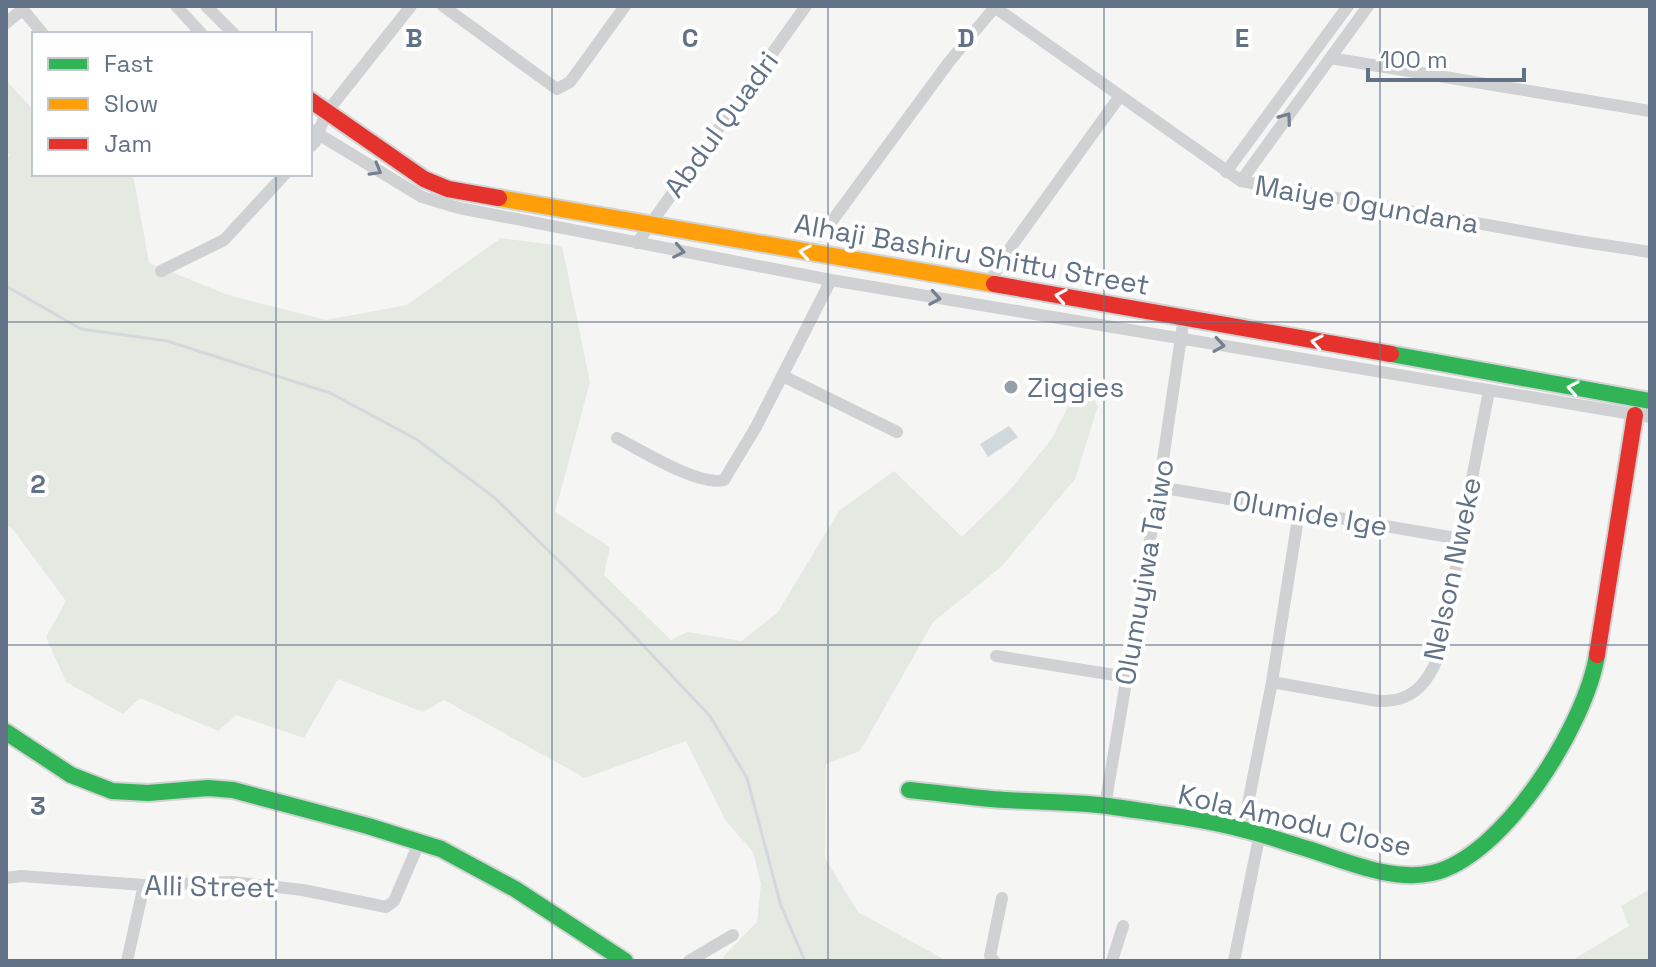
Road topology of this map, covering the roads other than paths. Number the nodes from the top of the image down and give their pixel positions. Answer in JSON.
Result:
{"nodes":[{"id":1,"x":176,"y":6,"type":"edge"},
{"id":2,"x":206,"y":6,"type":"edge"},
{"id":3,"x":411,"y":6,"type":"edge"},
{"id":4,"x":443,"y":6,"type":"edge"},
{"id":5,"x":625,"y":6,"type":"edge"},
{"id":6,"x":806,"y":6,"type":"edge"},
{"id":7,"x":1348,"y":6,"type":"edge"},
{"id":8,"x":1368,"y":6,"type":"edge"},
{"id":9,"x":21,"y":8,"type":"edge"},
{"id":10,"x":1000,"y":8,"type":"edge"},
{"id":11,"x":6,"y":23,"type":"edge"},
{"id":12,"x":41,"y":32,"type":"edge"},
{"id":13,"x":200,"y":32,"type":"edge"},
{"id":14,"x":232,"y":32,"type":"edge"},
{"id":15,"x":1330,"y":58,"type":"junction"},
{"id":16,"x":1120,"y":96,"type":"junction"},
{"id":17,"x":312,"y":102,"type":"edge"},
{"id":18,"x":1650,"y":111,"type":"edge"},
{"id":19,"x":326,"y":113,"type":"junction"},
{"id":20,"x":312,"y":137,"type":"edge"},
{"id":21,"x":1226,"y":172,"type":"junction"},
{"id":22,"x":283,"y":176,"type":"edge"},
{"id":23,"x":1241,"y":181,"type":"junction"},
{"id":24,"x":648,"y":224,"type":"junction"},
{"id":25,"x":821,"y":236,"type":"dead end"},
{"id":26,"x":637,"y":243,"type":"junction"},
{"id":27,"x":1650,"y":252,"type":"edge"},
{"id":28,"x":161,"y":271,"type":"dead end"},
{"id":29,"x":831,"y":280,"type":"junction"},
{"id":30,"x":988,"y":284,"type":"junction"},
{"id":31,"x":1184,"y":317,"type":"junction"},
{"id":32,"x":1182,"y":338,"type":"junction"},
{"id":33,"x":783,"y":376,"type":"junction"},
{"id":34,"x":1489,"y":391,"type":"junction"},
{"id":35,"x":1650,"y":401,"type":"edge"},
{"id":36,"x":1643,"y":416,"type":"edge"},
{"id":37,"x":897,"y":432,"type":"dead end"},
{"id":38,"x":617,"y":438,"type":"dead end"},
{"id":39,"x":1159,"y":487,"type":"junction"},
{"id":40,"x":1299,"y":512,"type":"junction"},
{"id":41,"x":1461,"y":539,"type":"junction"},
{"id":42,"x":996,"y":656,"type":"dead end"},
{"id":43,"x":1127,"y":677,"type":"junction"},
{"id":44,"x":1272,"y":682,"type":"junction"},
{"id":45,"x":6,"y":732,"type":"edge"},
{"id":46,"x":909,"y":790,"type":"dead end"},
{"id":47,"x":1105,"y":806,"type":"junction"},
{"id":48,"x":1252,"y":831,"type":"junction"},
{"id":49,"x":419,"y":843,"type":"junction"},
{"id":50,"x":6,"y":878,"type":"edge"},
{"id":51,"x":144,"y":885,"type":"junction"},
{"id":52,"x":1002,"y":898,"type":"dead end"},
{"id":53,"x":1123,"y":926,"type":"dead end"},
{"id":54,"x":733,"y":935,"type":"dead end"},
{"id":55,"x":127,"y":961,"type":"edge"},
{"id":56,"x":625,"y":961,"type":"edge"},
{"id":57,"x":689,"y":961,"type":"edge"},
{"id":58,"x":994,"y":961,"type":"edge"},
{"id":59,"x":1112,"y":961,"type":"edge"},
{"id":60,"x":1234,"y":961,"type":"edge"}],
"edges":[{"from":1,"to":13,"type":"street"},
{"from":2,"to":14,"type":"street"},
{"from":3,"to":19,"type":"street"},
{"from":4,"to":5,"type":"street"},
{"from":6,"to":24,"type":"street","name":"Abdul Quadri"},
{"from":7,"to":21,"type":"street"},
{"from":8,"to":15,"type":"street"},
{"from":9,"to":11,"type":"street"},
{"from":9,"to":12,"type":"street"},
{"from":10,"to":16,"type":"street","name":"Maiye Ogundana"},
{"from":10,"to":25,"type":"street"},
{"from":15,"to":18,"type":"street"},
{"from":23,"to":15,"type":"street","one_way":true},
{"from":16,"to":21,"type":"street","name":"Maiye Ogundana"},
{"from":16,"to":30,"type":"street"},
{"from":17,"to":19,"type":"street","name":"Alhaji Bashiru Shittu Street"},
{"from":19,"to":20,"type":"street"},
{"from":19,"to":24,"type":"street","name":"Alhaji Bashiru Shittu Street"},
{"from":20,"to":26,"type":"street","name":"Alhaji Bashiru Shittu Street","one_way":true},
{"from":21,"to":23,"type":"street","name":"Maiye Ogundana"},
{"from":22,"to":28,"type":"street"},
{"from":23,"to":27,"type":"street","name":"Maiye Ogundana"},
{"from":24,"to":26,"type":"street","name":"Abdul Quadri"},
{"from":30,"to":24,"type":"street","name":"Alhaji Bashiru Shittu Street","one_way":true},
{"from":26,"to":29,"type":"street","name":"Alhaji Bashiru Shittu Street","one_way":true},
{"from":29,"to":32,"type":"street","name":"Alhaji Bashiru Shittu Street","one_way":true},
{"from":29,"to":33,"type":"street"},
{"from":31,"to":30,"type":"street","name":"Alhaji Bashiru Shittu Street","one_way":true},
{"from":31,"to":32,"type":"street","name":"Olumuyiwa Taiwo"},
{"from":35,"to":31,"type":"street","name":"Alhaji Bashiru Shittu Street","one_way":true},
{"from":32,"to":34,"type":"street","name":"Alhaji Bashiru Shittu Street","one_way":true},
{"from":32,"to":39,"type":"street","name":"Olumuyiwa Taiwo"},
{"from":33,"to":37,"type":"street"},
{"from":33,"to":38,"type":"street"},
{"from":34,"to":36,"type":"street","name":"Alhaji Bashiru Shittu Street"},
{"from":34,"to":41,"type":"street","name":"Nelson Nweke"},
{"from":36,"to":48,"type":"street","name":"Kola Amodu Close"},
{"from":39,"to":40,"type":"street","name":"Olumide Ige"},
{"from":39,"to":43,"type":"street","name":"Olumuyiwa Taiwo"},
{"from":40,"to":41,"type":"street","name":"Olumide Ige"},
{"from":40,"to":44,"type":"street"},
{"from":41,"to":44,"type":"street","name":"Nelson Nweke"},
{"from":42,"to":43,"type":"street"},
{"from":43,"to":47,"type":"street","name":"Olumuyiwa Taiwo"},
{"from":44,"to":48,"type":"street"},
{"from":45,"to":49,"type":"street"},
{"from":46,"to":47,"type":"street","name":"Kola Amodu Close"},
{"from":47,"to":48,"type":"street","name":"Kola Amodu Close"},
{"from":48,"to":60,"type":"street"},
{"from":49,"to":51,"type":"street","name":"Alli Street"},
{"from":49,"to":56,"type":"street"},
{"from":50,"to":51,"type":"street","name":"Alli Street"},
{"from":51,"to":55,"type":"street"},
{"from":52,"to":58,"type":"street"},
{"from":53,"to":59,"type":"street"},
{"from":54,"to":57,"type":"street"}]}
